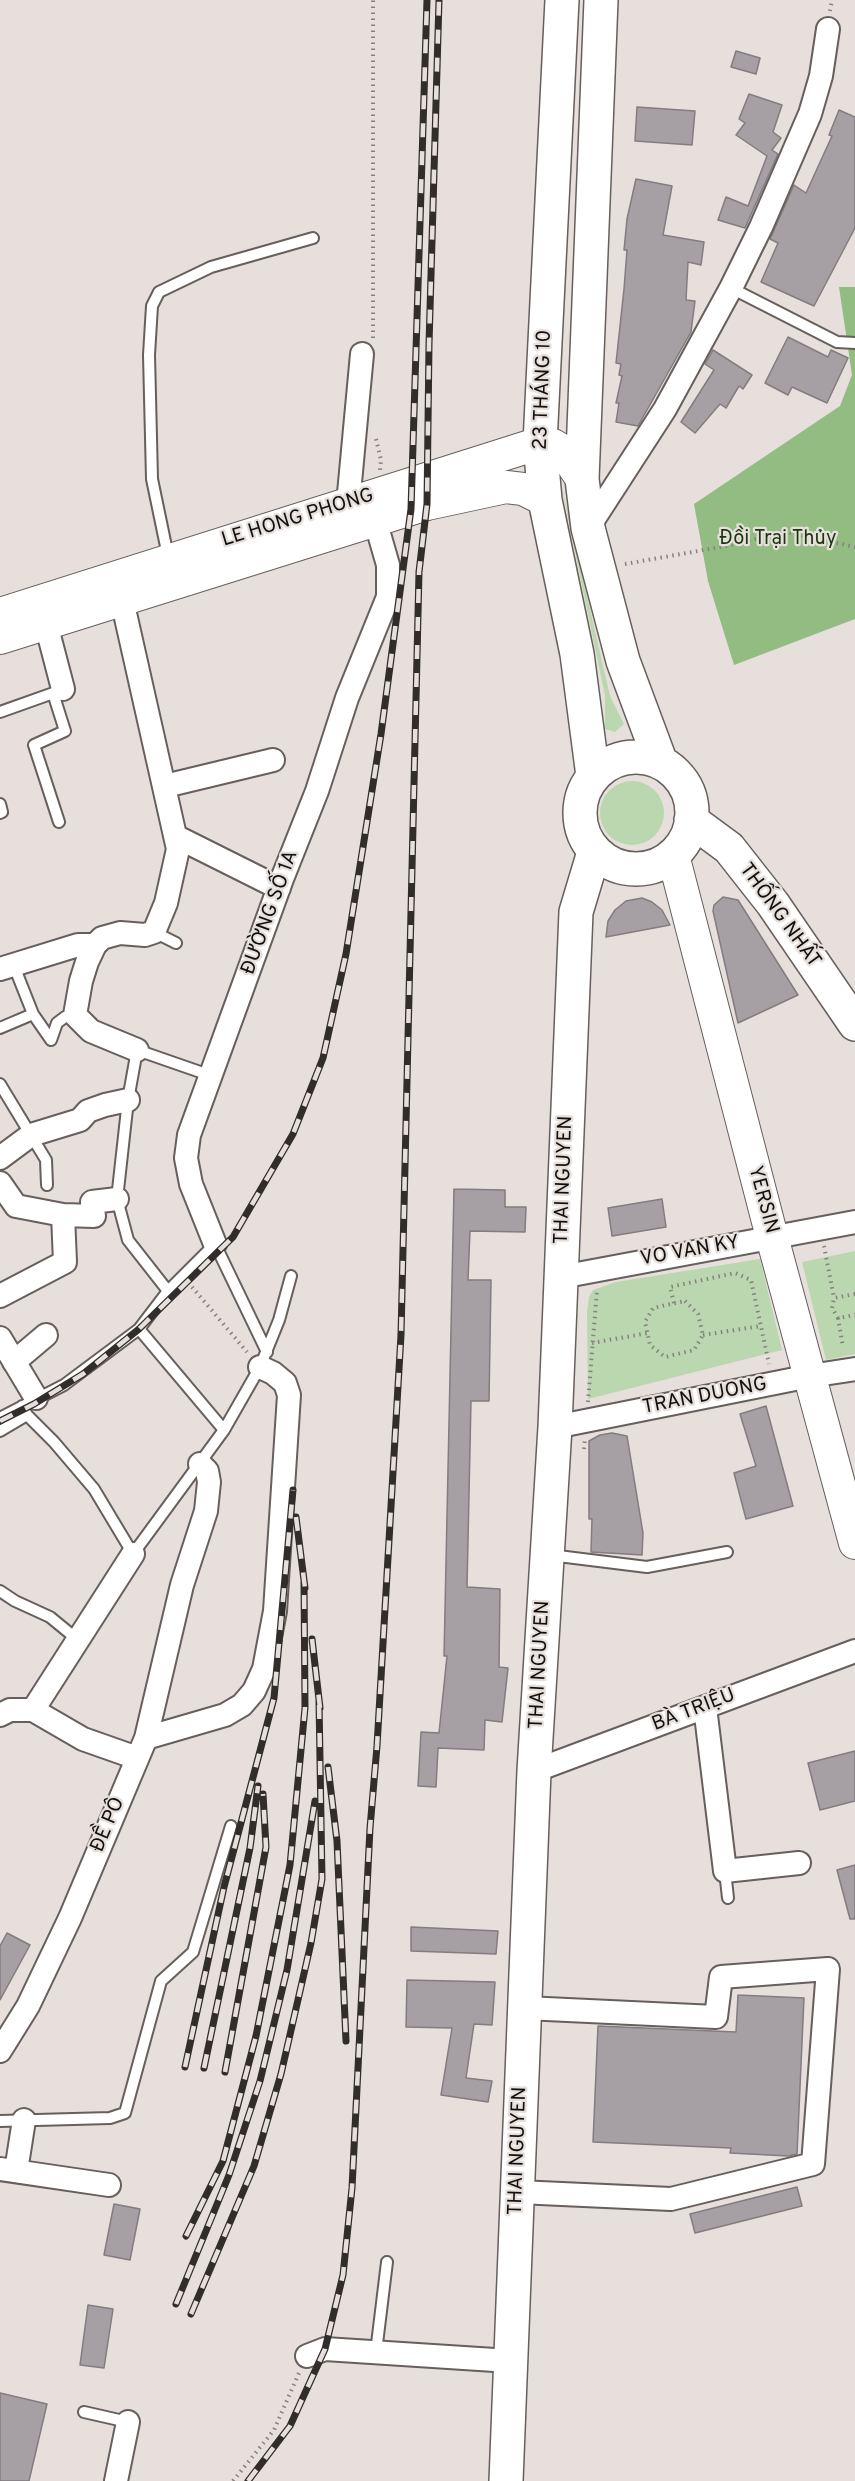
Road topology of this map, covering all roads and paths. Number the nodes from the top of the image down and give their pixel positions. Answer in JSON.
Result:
{"nodes":[{"id":1,"x":373,"y":0,"type":"edge"},
{"id":2,"x":562,"y":0,"type":"edge"},
{"id":3,"x":601,"y":0,"type":"edge"},
{"id":4,"x":828,"y":29,"type":"dead end"},
{"id":5,"x":313,"y":238,"type":"dead end"},
{"id":6,"x":731,"y":288,"type":"junction"},
{"id":7,"x":855,"y":343,"type":"edge"},
{"id":8,"x":368,"y":347,"type":"joint"},
{"id":9,"x":375,"y":436,"type":"dead end"},
{"id":10,"x":540,"y":443,"type":"junction"},
{"id":11,"x":582,"y":480,"type":"junction"},
{"id":12,"x":545,"y":500,"type":"junction"},
{"id":13,"x":367,"y":504,"type":"junction"},
{"id":14,"x":588,"y":528,"type":"junction"},
{"id":15,"x":855,"y":547,"type":"edge"},
{"id":16,"x":169,"y":560,"type":"junction"},
{"id":17,"x":625,"y":564,"type":"dead end"},
{"id":18,"x":122,"y":600,"type":"junction"},
{"id":19,"x":0,"y":614,"type":"edge"},
{"id":20,"x":46,"y":624,"type":"junction"},
{"id":21,"x":0,"y":638,"type":"edge"},
{"id":22,"x":58,"y":691,"type":"junction"},
{"id":23,"x":0,"y":712,"type":"edge"},
{"id":24,"x":273,"y":760,"type":"dead end"},
{"id":25,"x":661,"y":763,"type":"junction"},
{"id":26,"x":593,"y":776,"type":"junction"},
{"id":27,"x":165,"y":786,"type":"junction"},
{"id":28,"x":0,"y":804,"type":"edge"},
{"id":29,"x":0,"y":813,"type":"edge"},
{"id":30,"x":692,"y":820,"type":"junction"},
{"id":31,"x":59,"y":822,"type":"dead end"},
{"id":32,"x":175,"y":836,"type":"junction"},
{"id":33,"x":594,"y":852,"type":"junction"},
{"id":34,"x":673,"y":855,"type":"junction"},
{"id":35,"x":279,"y":888,"type":"junction"},
{"id":36,"x":154,"y":932,"type":"junction"},
{"id":37,"x":176,"y":943,"type":"dead end"},
{"id":38,"x":95,"y":945,"type":"junction"},
{"id":39,"x":7,"y":967,"type":"edge"},
{"id":40,"x":33,"y":1014,"type":"junction"},
{"id":41,"x":75,"y":1015,"type":"junction"},
{"id":42,"x":855,"y":1024,"type":"edge"},
{"id":43,"x":0,"y":1028,"type":"edge"},
{"id":44,"x":137,"y":1050,"type":"junction"},
{"id":45,"x":209,"y":1076,"type":"junction"},
{"id":46,"x":0,"y":1084,"type":"edge"},
{"id":47,"x":128,"y":1100,"type":"junction"},
{"id":48,"x":31,"y":1135,"type":"junction"},
{"id":49,"x":0,"y":1158,"type":"edge"},
{"id":50,"x":0,"y":1183,"type":"edge"},
{"id":51,"x":47,"y":1185,"type":"dead end"},
{"id":52,"x":117,"y":1199,"type":"junction"},
{"id":53,"x":8,"y":1211,"type":"edge"},
{"id":54,"x":63,"y":1215,"type":"junction"},
{"id":55,"x":855,"y":1222,"type":"edge"},
{"id":56,"x":820,"y":1228,"type":"junction"},
{"id":57,"x":772,"y":1237,"type":"junction"},
{"id":58,"x":215,"y":1244,"type":"junction"},
{"id":59,"x":598,"y":1269,"type":"junction"},
{"id":60,"x":291,"y":1276,"type":"dead end"},
{"id":61,"x":561,"y":1277,"type":"junction"},
{"id":62,"x":188,"y":1281,"type":"dead end"},
{"id":63,"x":168,"y":1291,"type":"junction"},
{"id":64,"x":855,"y":1294,"type":"edge"},
{"id":65,"x":0,"y":1296,"type":"edge"},
{"id":66,"x":834,"y":1298,"type":"junction"},
{"id":67,"x":674,"y":1303,"type":"junction"},
{"id":68,"x":855,"y":1315,"type":"edge"},
{"id":69,"x":838,"y":1318,"type":"junction"},
{"id":70,"x":760,"y":1326,"type":"junction"},
{"id":71,"x":139,"y":1329,"type":"junction"},
{"id":72,"x":648,"y":1333,"type":"junction"},
{"id":73,"x":46,"y":1335,"type":"dead end"},
{"id":74,"x":703,"y":1335,"type":"junction"},
{"id":75,"x":0,"y":1338,"type":"edge"},
{"id":76,"x":592,"y":1343,"type":"junction"},
{"id":77,"x":843,"y":1347,"type":"dead end"},
{"id":78,"x":264,"y":1360,"type":"junction"},
{"id":79,"x":14,"y":1362,"type":"junction"},
{"id":80,"x":768,"y":1364,"type":"dead end"},
{"id":81,"x":855,"y":1369,"type":"edge"},
{"id":82,"x":810,"y":1376,"type":"junction"},
{"id":83,"x":28,"y":1406,"type":"junction"},
{"id":84,"x":0,"y":1418,"type":"edge"},
{"id":85,"x":570,"y":1424,"type":"junction"},
{"id":86,"x":225,"y":1430,"type":"junction"},
{"id":87,"x":0,"y":1431,"type":"edge"},
{"id":88,"x":584,"y":1449,"type":"dead end"},
{"id":89,"x":200,"y":1464,"type":"junction"},
{"id":90,"x":855,"y":1543,"type":"edge"},
{"id":91,"x":727,"y":1552,"type":"dead end"},
{"id":92,"x":133,"y":1554,"type":"junction"},
{"id":93,"x":547,"y":1555,"type":"junction"},
{"id":94,"x":0,"y":1591,"type":"edge"},
{"id":95,"x":78,"y":1640,"type":"junction"},
{"id":96,"x":855,"y":1651,"type":"edge"},
{"id":97,"x":705,"y":1707,"type":"junction"},
{"id":98,"x":33,"y":1710,"type":"junction"},
{"id":99,"x":0,"y":1715,"type":"edge"},
{"id":100,"x":142,"y":1748,"type":"junction"},
{"id":101,"x":534,"y":1771,"type":"junction"},
{"id":102,"x":231,"y":1826,"type":"dead end"},
{"id":103,"x":799,"y":1863,"type":"dead end"},
{"id":104,"x":725,"y":1871,"type":"junction"},
{"id":105,"x":728,"y":1898,"type":"dead end"},
{"id":106,"x":525,"y":2008,"type":"junction"},
{"id":107,"x":0,"y":2051,"type":"edge"},
{"id":108,"x":24,"y":2120,"type":"junction"},
{"id":109,"x":0,"y":2121,"type":"edge"},
{"id":110,"x":8,"y":2170,"type":"edge"},
{"id":111,"x":110,"y":2185,"type":"dead end"},
{"id":112,"x":518,"y":2193,"type":"junction"},
{"id":113,"x":387,"y":2262,"type":"dead end"},
{"id":114,"x":376,"y":2352,"type":"junction"},
{"id":115,"x":307,"y":2356,"type":"joint"},
{"id":116,"x":510,"y":2361,"type":"junction"},
{"id":117,"x":84,"y":2412,"type":"dead end"},
{"id":118,"x":129,"y":2422,"type":"joint"},
{"id":119,"x":116,"y":2481,"type":"edge"},
{"id":120,"x":233,"y":2481,"type":"edge"},
{"id":121,"x":506,"y":2481,"type":"edge"}],
"edges":[{"from":1,"to":8,"type":"path"},
{"from":2,"to":10,"type":"main road","name":"23 THÁNG 10"},
{"from":3,"to":11,"type":"main road","name":"23 THÁNG 10"},
{"from":4,"to":6,"type":"street"},
{"from":5,"to":16,"type":"lane"},
{"from":6,"to":7,"type":"lane"},
{"from":6,"to":14,"type":"street"},
{"from":8,"to":13,"type":"street"},
{"from":9,"to":13,"type":"path"},
{"from":10,"to":11,"type":"main road"},
{"from":10,"to":12,"type":"main road","name":"23 THÁNG 10"},
{"from":10,"to":13,"type":"main road","name":"LE HONG PHONG"},
{"from":11,"to":14,"type":"main road","name":"23 THÁNG 10"},
{"from":12,"to":13,"type":"main road","name":"LE HONG PHONG"},
{"from":12,"to":26,"type":"main road","name":"23 THÁNG 10"},
{"from":13,"to":16,"type":"main road","name":"LE HONG PHONG"},
{"from":13,"to":18,"type":"main road","name":"LE HONG PHONG"},
{"from":13,"to":35,"type":"street","name":"ĐƯỜNG SỐ 1A"},
{"from":14,"to":25,"type":"main road","name":"23 THÁNG 10"},
{"from":15,"to":17,"type":"path"},
{"from":16,"to":19,"type":"main road","name":"LE HONG PHONG"},
{"from":18,"to":20,"type":"main road","name":"LE HONG PHONG"},
{"from":18,"to":27,"type":"street"},
{"from":20,"to":21,"type":"main road","name":"LE HONG PHONG"},
{"from":20,"to":22,"type":"street"},
{"from":22,"to":23,"type":"lane"},
{"from":22,"to":31,"type":"lane"},
{"from":24,"to":27,"type":"street"},
{"from":25,"to":26,"type":"main road"},
{"from":25,"to":30,"type":"main road"},
{"from":26,"to":33,"type":"main road"},
{"from":27,"to":32,"type":"street"},
{"from":28,"to":29,"type":"lane"},
{"from":30,"to":34,"type":"main road"},
{"from":30,"to":42,"type":"main road","name":"THỐNG NHẤT"},
{"from":32,"to":35,"type":"street"},
{"from":32,"to":36,"type":"street"},
{"from":33,"to":34,"type":"main road"},
{"from":33,"to":61,"type":"main road","name":"THAI NGUYEN"},
{"from":34,"to":57,"type":"main road","name":"YERSIN"},
{"from":35,"to":45,"type":"street","name":"ĐƯỜNG SỐ 1A"},
{"from":36,"to":37,"type":"lane"},
{"from":36,"to":38,"type":"street"},
{"from":38,"to":39,"type":"street"},
{"from":38,"to":41,"type":"street"},
{"from":39,"to":40,"type":"lane"},
{"from":40,"to":41,"type":"lane"},
{"from":40,"to":43,"type":"lane"},
{"from":41,"to":44,"type":"street"},
{"from":44,"to":45,"type":"lane"},
{"from":44,"to":47,"type":"lane"},
{"from":45,"to":58,"type":"street","name":"ĐƯỜNG SỐ 1A"},
{"from":46,"to":48,"type":"lane"},
{"from":47,"to":48,"type":"street"},
{"from":47,"to":52,"type":"lane"},
{"from":48,"to":49,"type":"street"},
{"from":48,"to":51,"type":"lane"},
{"from":50,"to":53,"type":"street"},
{"from":52,"to":54,"type":"street"},
{"from":52,"to":63,"type":"lane"},
{"from":53,"to":54,"type":"street"},
{"from":54,"to":65,"type":"street"},
{"from":55,"to":56,"type":"street","name":"VO VAN KY"},
{"from":56,"to":57,"type":"street","name":"VO VAN KY"},
{"from":56,"to":66,"type":"path"},
{"from":57,"to":59,"type":"street","name":"VO VAN KY"},
{"from":57,"to":82,"type":"main road","name":"YERSIN"},
{"from":58,"to":63,"type":"lane"},
{"from":58,"to":78,"type":"lane"},
{"from":59,"to":61,"type":"street","name":"VO VAN KY"},
{"from":59,"to":76,"type":"path"},
{"from":60,"to":78,"type":"lane"},
{"from":61,"to":85,"type":"main road","name":"THAI NGUYEN"},
{"from":62,"to":78,"type":"path"},
{"from":63,"to":71,"type":"lane"},
{"from":64,"to":66,"type":"path"},
{"from":66,"to":69,"type":"path"},
{"from":67,"to":70,"type":"path"},
{"from":67,"to":72,"type":"path"},
{"from":67,"to":74,"type":"path"},
{"from":68,"to":69,"type":"path"},
{"from":69,"to":77,"type":"path"},
{"from":70,"to":74,"type":"path"},
{"from":70,"to":80,"type":"path"},
{"from":71,"to":83,"type":"lane"},
{"from":71,"to":86,"type":"lane"},
{"from":72,"to":74,"type":"path"},
{"from":72,"to":76,"type":"path"},
{"from":73,"to":79,"type":"street"},
{"from":75,"to":79,"type":"street"},
{"from":76,"to":85,"type":"path"},
{"from":78,"to":86,"type":"lane"},
{"from":78,"to":100,"type":"street"},
{"from":79,"to":83,"type":"street"},
{"from":81,"to":82,"type":"street","name":"TRAN DUONG"},
{"from":82,"to":85,"type":"street","name":"TRAN DUONG"},
{"from":82,"to":90,"type":"main road","name":"YERSIN"},
{"from":83,"to":84,"type":"lane"},
{"from":83,"to":87,"type":"lane"},
{"from":83,"to":92,"type":"lane"},
{"from":85,"to":88,"type":"path"},
{"from":85,"to":93,"type":"main road","name":"THAI NGUYEN"},
{"from":86,"to":89,"type":"lane"},
{"from":89,"to":92,"type":"lane"},
{"from":89,"to":100,"type":"street","name":"ĐỀ PÔ"},
{"from":91,"to":93,"type":"lane"},
{"from":92,"to":95,"type":"street"},
{"from":93,"to":101,"type":"main road","name":"THAI NGUYEN"},
{"from":94,"to":95,"type":"lane"},
{"from":95,"to":98,"type":"street"},
{"from":96,"to":97,"type":"street","name":"BÀ TRIỆU"},
{"from":97,"to":101,"type":"street","name":"BÀ TRIỆU"},
{"from":97,"to":104,"type":"street"},
{"from":98,"to":99,"type":"street"},
{"from":98,"to":100,"type":"street"},
{"from":100,"to":107,"type":"street","name":"ĐỀ PÔ"},
{"from":101,"to":106,"type":"main road","name":"THAI NGUYEN"},
{"from":102,"to":108,"type":"lane"},
{"from":103,"to":104,"type":"street"},
{"from":104,"to":105,"type":"lane"},
{"from":106,"to":112,"type":"main road","name":"THAI NGUYEN"},
{"from":106,"to":112,"type":"street"},
{"from":108,"to":109,"type":"lane"},
{"from":108,"to":110,"type":"street"},
{"from":110,"to":111,"type":"street"},
{"from":112,"to":116,"type":"main road","name":"THAI NGUYEN"},
{"from":113,"to":114,"type":"lane"},
{"from":114,"to":115,"type":"street"},
{"from":114,"to":116,"type":"street"},
{"from":115,"to":120,"type":"path"},
{"from":116,"to":121,"type":"main road","name":"THAI NGUYEN"},
{"from":117,"to":118,"type":"lane"},
{"from":118,"to":119,"type":"street"}]}
